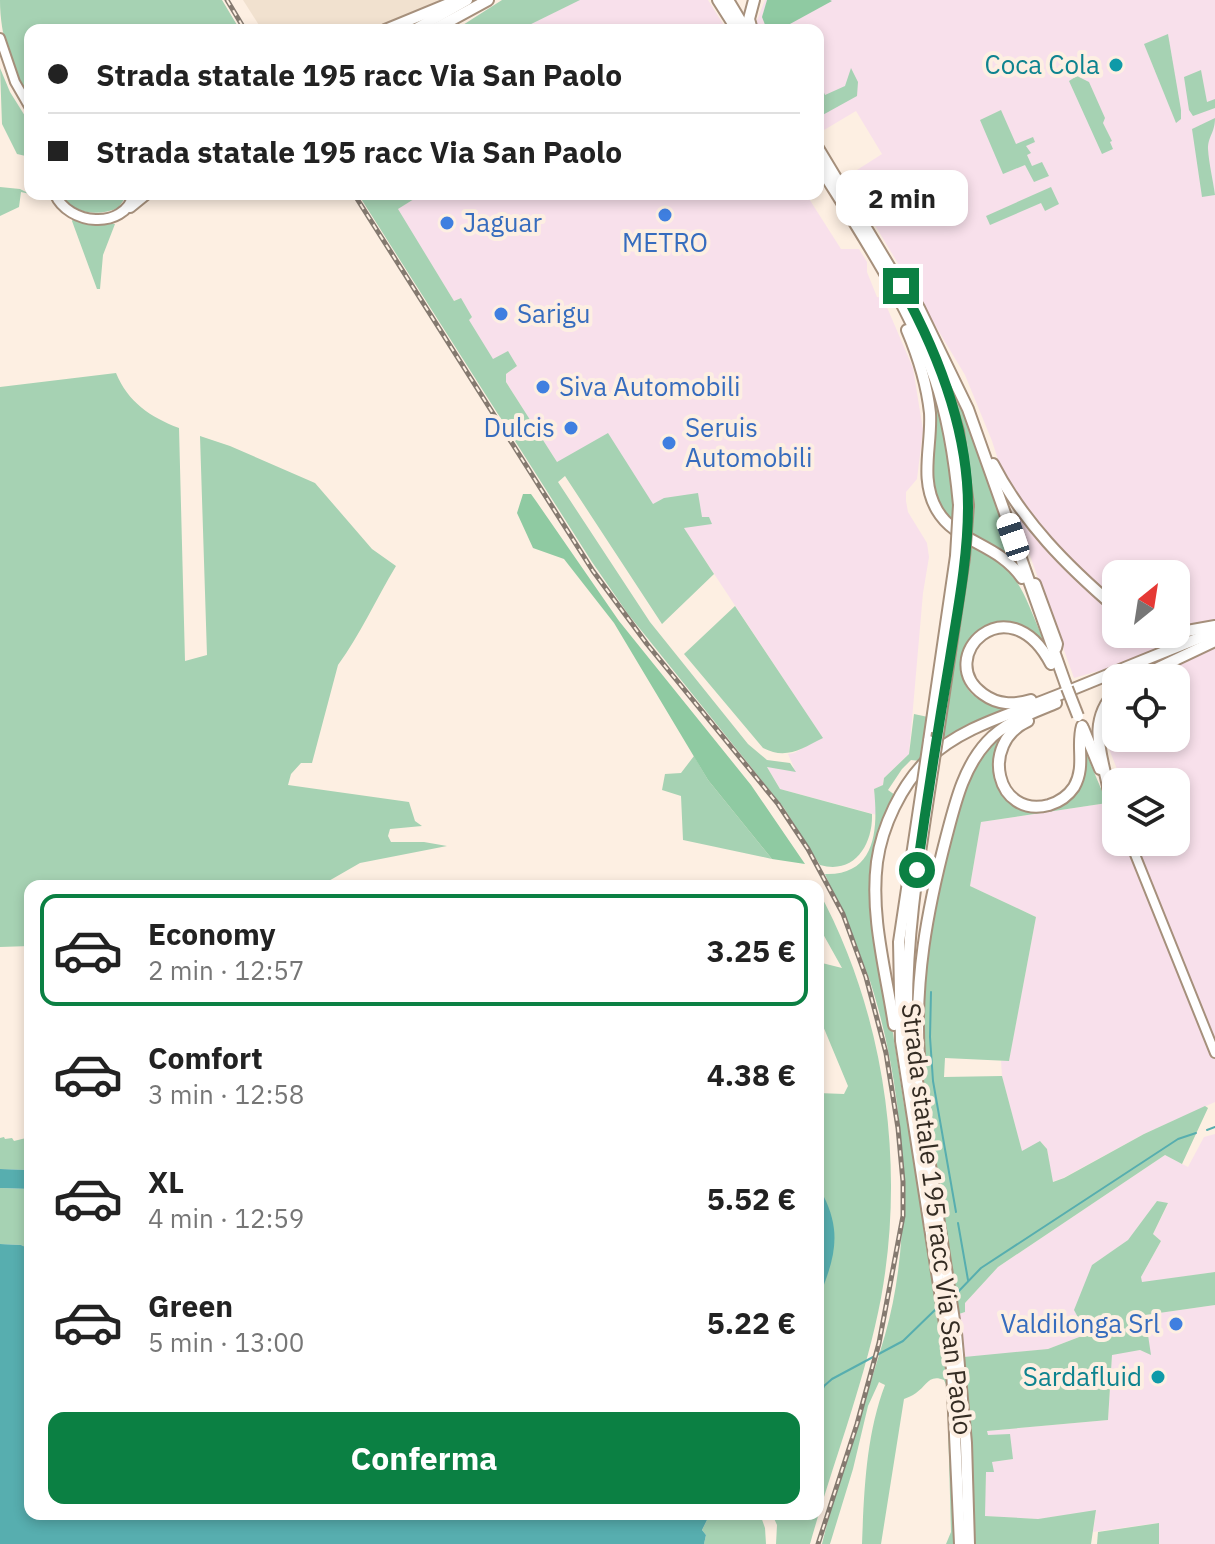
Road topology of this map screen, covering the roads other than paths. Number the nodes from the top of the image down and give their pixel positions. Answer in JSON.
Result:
{"nodes":[{"id":1,"x":458,"y":0,"type":"edge"},
{"id":2,"x":467,"y":0,"type":"edge"},
{"id":3,"x":718,"y":0,"type":"edge"},
{"id":4,"x":728,"y":0,"type":"edge"},
{"id":5,"x":754,"y":0,"type":"edge"},
{"id":6,"x":483,"y":3,"type":"edge"},
{"id":7,"x":400,"y":24,"type":"edge"},
{"id":8,"x":425,"y":24,"type":"edge"},
{"id":9,"x":444,"y":24,"type":"edge"},
{"id":10,"x":460,"y":24,"type":"edge"},
{"id":11,"x":733,"y":24,"type":"edge"},
{"id":12,"x":742,"y":24,"type":"edge"},
{"id":13,"x":750,"y":24,"type":"edge"},
{"id":14,"x":0,"y":38,"type":"edge"},
{"id":15,"x":0,"y":54,"type":"edge"},
{"id":16,"x":24,"y":98,"type":"edge"},
{"id":17,"x":24,"y":106,"type":"edge"},
{"id":18,"x":824,"y":159,"type":"edge"},
{"id":19,"x":824,"y":173,"type":"edge"},
{"id":20,"x":58,"y":200,"type":"edge"},
{"id":21,"x":132,"y":200,"type":"edge"},
{"id":22,"x":139,"y":200,"type":"edge"},
{"id":23,"x":130,"y":207,"type":"junction"},
{"id":24,"x":898,"y":290,"type":"junction"},
{"id":25,"x":955,"y":379,"type":"junction"},
{"id":26,"x":960,"y":557,"type":"junction"},
{"id":27,"x":1023,"y":568,"type":"junction"},
{"id":28,"x":1030,"y":589,"type":"junction"},
{"id":29,"x":1102,"y":595,"type":"edge"},
{"id":30,"x":1215,"y":626,"type":"edge"},
{"id":31,"x":1190,"y":630,"type":"edge"},
{"id":32,"x":1215,"y":632,"type":"edge"},
{"id":33,"x":1215,"y":640,"type":"edge"},
{"id":34,"x":1054,"y":654,"type":"junction"},
{"id":35,"x":1153,"y":664,"type":"edge"},
{"id":36,"x":1166,"y":664,"type":"edge"},
{"id":37,"x":1058,"y":671,"type":"junction"},
{"id":38,"x":1102,"y":684,"type":"edge"},
{"id":39,"x":1048,"y":699,"type":"junction"},
{"id":40,"x":1062,"y":701,"type":"junction"},
{"id":41,"x":1102,"y":712,"type":"edge"},
{"id":42,"x":1018,"y":715,"type":"junction"},
{"id":43,"x":1080,"y":721,"type":"junction"},
{"id":44,"x":1104,"y":768,"type":"edge"},
{"id":45,"x":1102,"y":774,"type":"edge"},
{"id":46,"x":1136,"y":856,"type":"edge"},
{"id":47,"x":901,"y":1041,"type":"junction"},
{"id":48,"x":1215,"y":1053,"type":"edge"},
{"id":49,"x":917,"y":1087,"type":"junction"},
{"id":50,"x":924,"y":1155,"type":"junction"},
{"id":51,"x":956,"y":1369,"type":"junction"},
{"id":52,"x":960,"y":1544,"type":"edge"},
{"id":53,"x":969,"y":1544,"type":"edge"}],
"edges":[{"from":1,"to":7,"type":"highway"},
{"from":2,"to":8,"type":"highway"},
{"from":3,"to":11,"type":"highway"},
{"from":4,"to":12,"type":"highway"},
{"from":5,"to":13,"type":"highway"},
{"from":6,"to":9,"type":"highway"},
{"from":6,"to":10,"type":"highway"},
{"from":14,"to":16,"type":"main road"},
{"from":15,"to":17,"type":"main road"},
{"from":18,"to":24,"type":"highway"},
{"from":19,"to":24,"type":"highway"},
{"from":20,"to":23,"type":"main road"},
{"from":21,"to":23,"type":"main road"},
{"from":22,"to":23,"type":"highway"},
{"from":24,"to":25,"type":"highway"},
{"from":24,"to":26,"type":"highway","name":"Strada statale 195 racc Via San Paolo","bridge":true},
{"from":24,"to":28,"type":"highway"},
{"from":25,"to":27,"type":"highway"},
{"from":25,"to":29,"type":"highway"},
{"from":26,"to":47,"type":"highway","name":"Strada statale 195 racc Via San Paolo","bridge":true},
{"from":26,"to":49,"type":"highway","name":"Strada statale 195 racc Via San Paolo","bridge":true},
{"from":27,"to":28,"type":"highway"},
{"from":27,"to":34,"type":"highway"},
{"from":28,"to":34,"type":"highway"},
{"from":30,"to":31,"type":"highway"},
{"from":32,"to":39,"type":"highway"},
{"from":33,"to":35,"type":"highway"},
{"from":33,"to":36,"type":"highway"},
{"from":34,"to":37,"type":"highway"},
{"from":37,"to":39,"type":"highway"},
{"from":37,"to":43,"type":"highway","bridge":true},
{"from":38,"to":40,"type":"highway"},
{"from":39,"to":42,"type":"highway"},
{"from":40,"to":42,"type":"highway"},
{"from":40,"to":43,"type":"highway"},
{"from":41,"to":44,"type":"highway"},
{"from":42,"to":47,"type":"highway"},
{"from":42,"to":49,"type":"highway"},
{"from":43,"to":45,"type":"highway"},
{"from":46,"to":48,"type":"main road"},
{"from":47,"to":50,"type":"highway","name":"Strada statale 195 racc Via San Paolo"},
{"from":49,"to":50,"type":"highway","name":"Strada statale 195 racc Via San Paolo"},
{"from":50,"to":51,"type":"highway","name":"Strada statale 195 racc Via San Paolo"},
{"from":51,"to":52,"type":"highway","name":"Strada statale 195 racc Via San Paolo"},
{"from":51,"to":53,"type":"highway","name":"Strada statale 195 racc Via San Paolo"}]}
